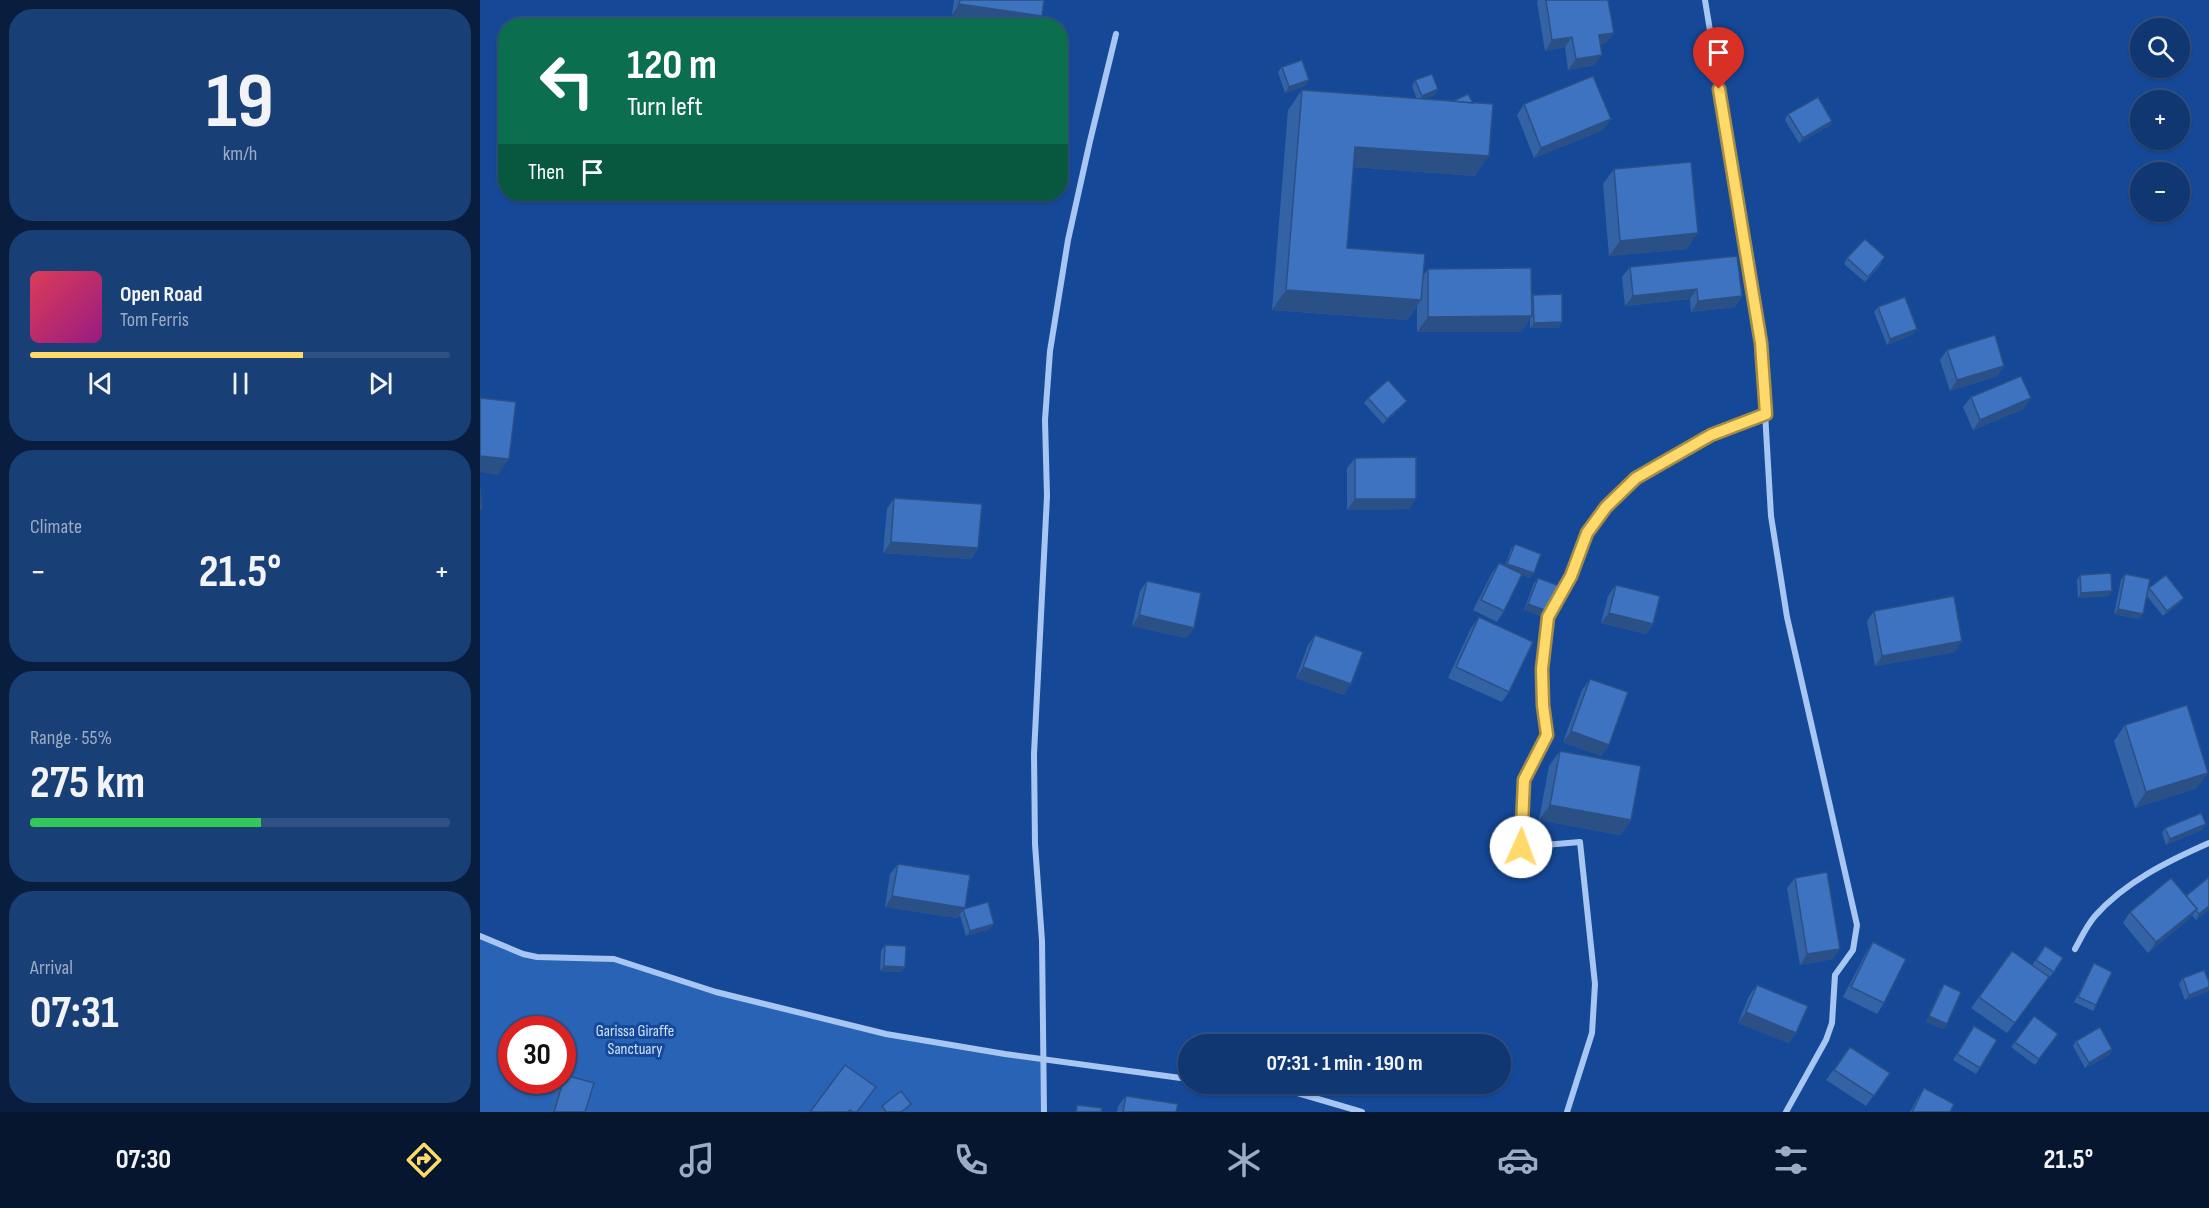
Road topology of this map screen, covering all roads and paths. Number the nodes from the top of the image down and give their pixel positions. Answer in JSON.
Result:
{"nodes":[{"id":1,"x":1705,"y":0,"type":"edge"},
{"id":2,"x":1116,"y":34,"type":"dead end"},
{"id":3,"x":1766,"y":414,"type":"junction"},
{"id":4,"x":2209,"y":843,"type":"edge"},
{"id":5,"x":480,"y":936,"type":"edge"},
{"id":6,"x":2075,"y":949,"type":"dead end"},
{"id":7,"x":1044,"y":1058,"type":"junction"},
{"id":8,"x":1178,"y":1078,"type":"edge"},
{"id":9,"x":1301,"y":1094,"type":"edge"},
{"id":10,"x":1044,"y":1112,"type":"edge"},
{"id":11,"x":1362,"y":1112,"type":"edge"},
{"id":12,"x":1567,"y":1112,"type":"edge"},
{"id":13,"x":1786,"y":1112,"type":"edge"}],
"edges":[{"from":1,"to":3,"type":"street"},
{"from":2,"to":7,"type":"street"},
{"from":3,"to":12,"type":"street"},
{"from":3,"to":13,"type":"street"},
{"from":4,"to":6,"type":"street"},
{"from":5,"to":7,"type":"street"},
{"from":7,"to":8,"type":"street"},
{"from":7,"to":10,"type":"street"},
{"from":9,"to":11,"type":"street"}]}
